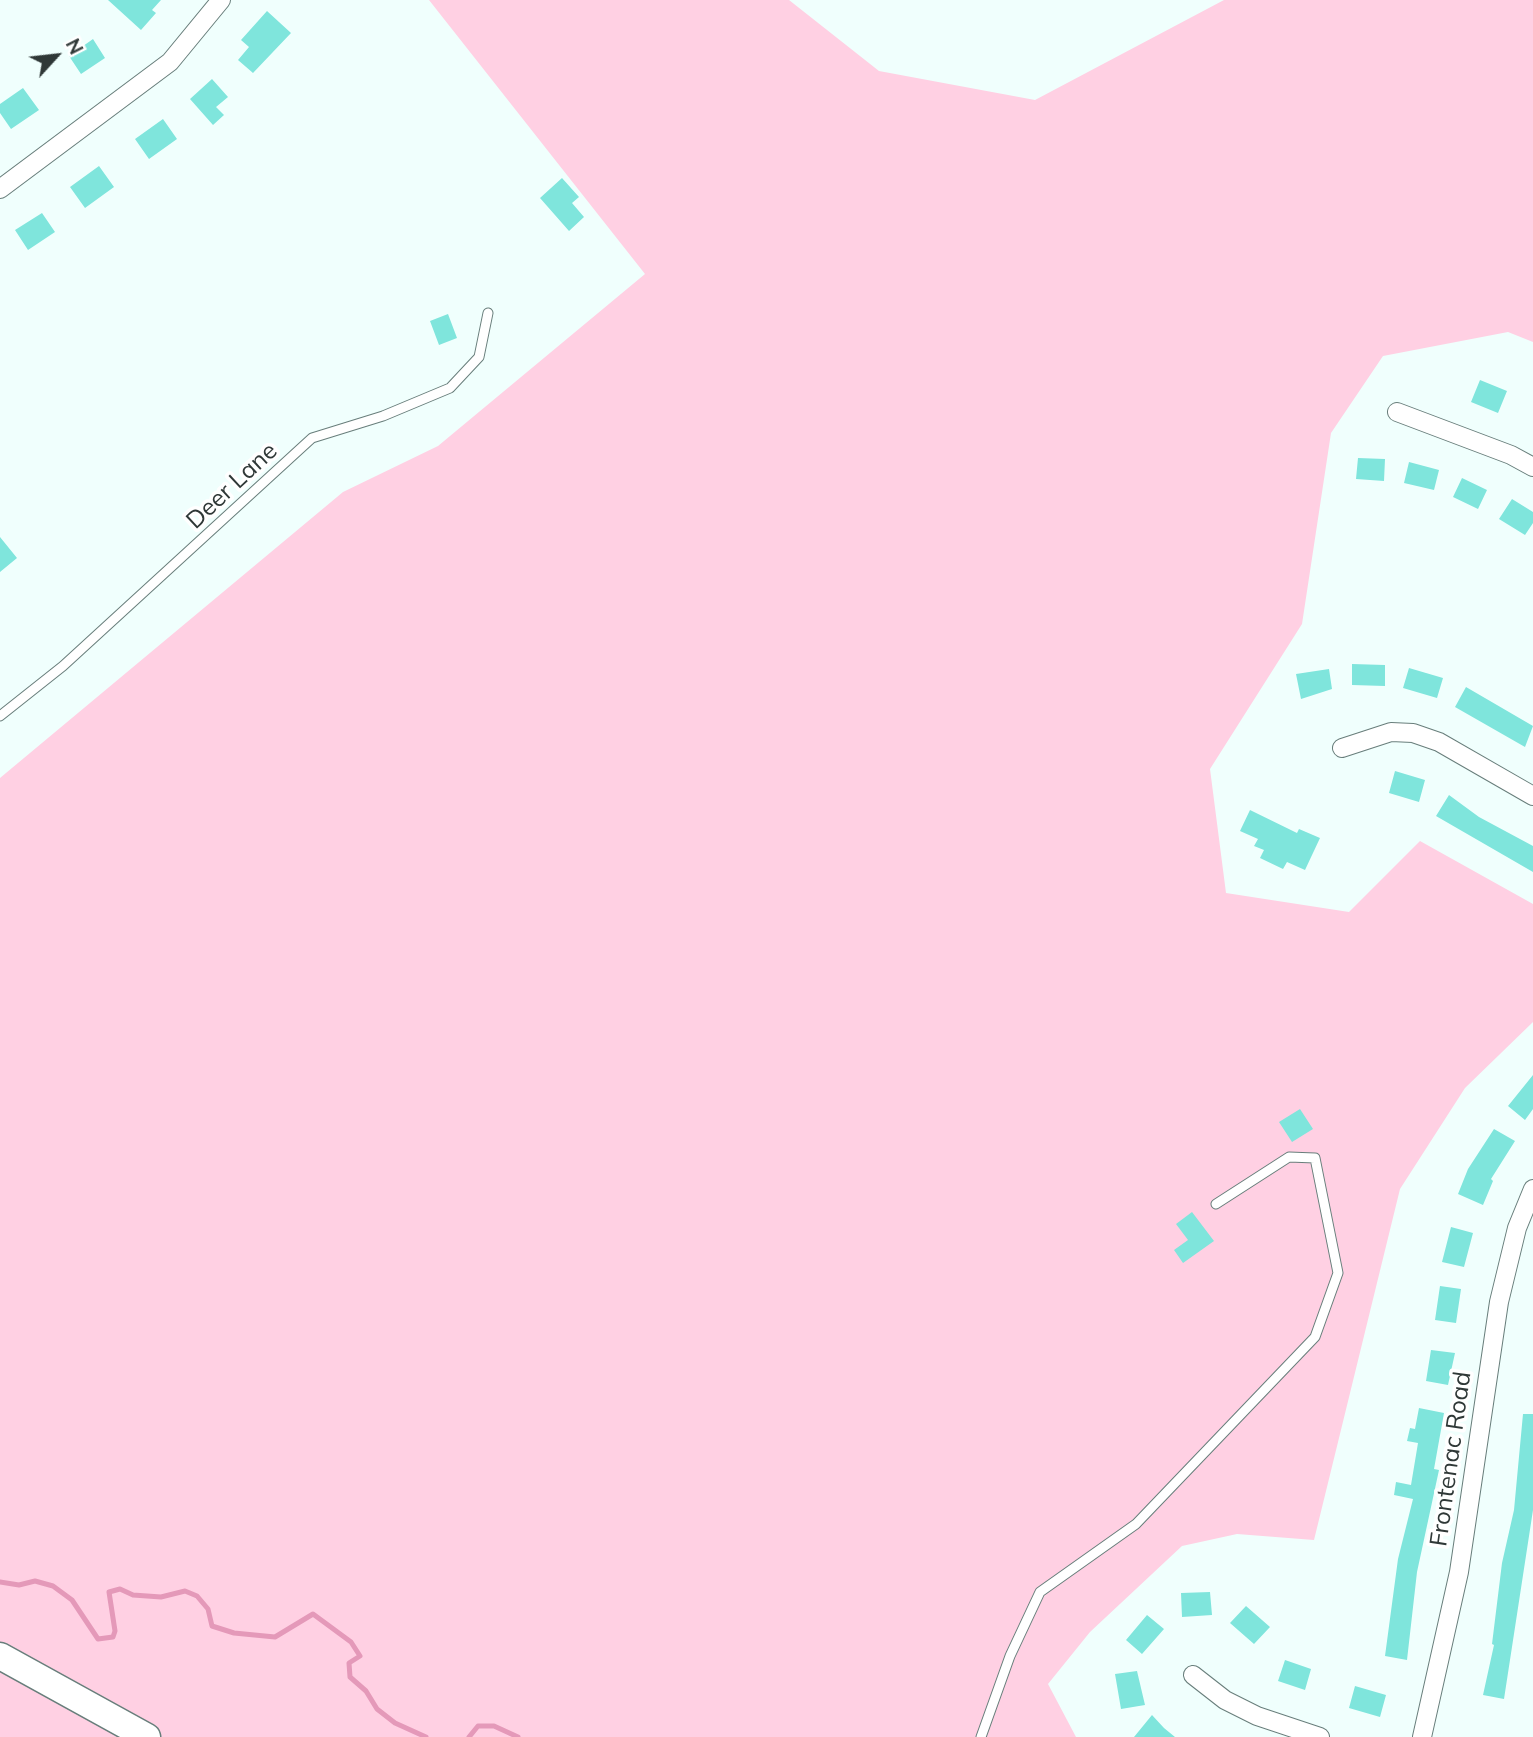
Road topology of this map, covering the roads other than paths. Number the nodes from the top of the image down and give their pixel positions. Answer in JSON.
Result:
{"nodes":[{"id":1,"x":221,"y":0,"type":"edge"},
{"id":2,"x":0,"y":189,"type":"edge"},
{"id":3,"x":488,"y":313,"type":"dead end"},
{"id":4,"x":1397,"y":412,"type":"dead end"},
{"id":5,"x":1533,"y":467,"type":"edge"},
{"id":6,"x":0,"y":716,"type":"edge"},
{"id":7,"x":1342,"y":748,"type":"dead end"},
{"id":8,"x":1533,"y":796,"type":"edge"},
{"id":9,"x":1533,"y":1189,"type":"edge"},
{"id":10,"x":1216,"y":1204,"type":"dead end"},
{"id":11,"x":0,"y":1656,"type":"edge"},
{"id":12,"x":1193,"y":1675,"type":"dead end"},
{"id":13,"x":147,"y":1737,"type":"edge"},
{"id":14,"x":981,"y":1737,"type":"edge"},
{"id":15,"x":1320,"y":1737,"type":"edge"},
{"id":16,"x":1422,"y":1737,"type":"edge"}],
"edges":[{"from":1,"to":2,"type":"street"},
{"from":3,"to":6,"type":"lane","name":"Deer Lane"},
{"from":4,"to":5,"type":"street"},
{"from":7,"to":8,"type":"street"},
{"from":9,"to":16,"type":"street","name":"Frontenac Road"},
{"from":10,"to":14,"type":"lane"},
{"from":11,"to":13,"type":"street"},
{"from":12,"to":15,"type":"street"}]}
